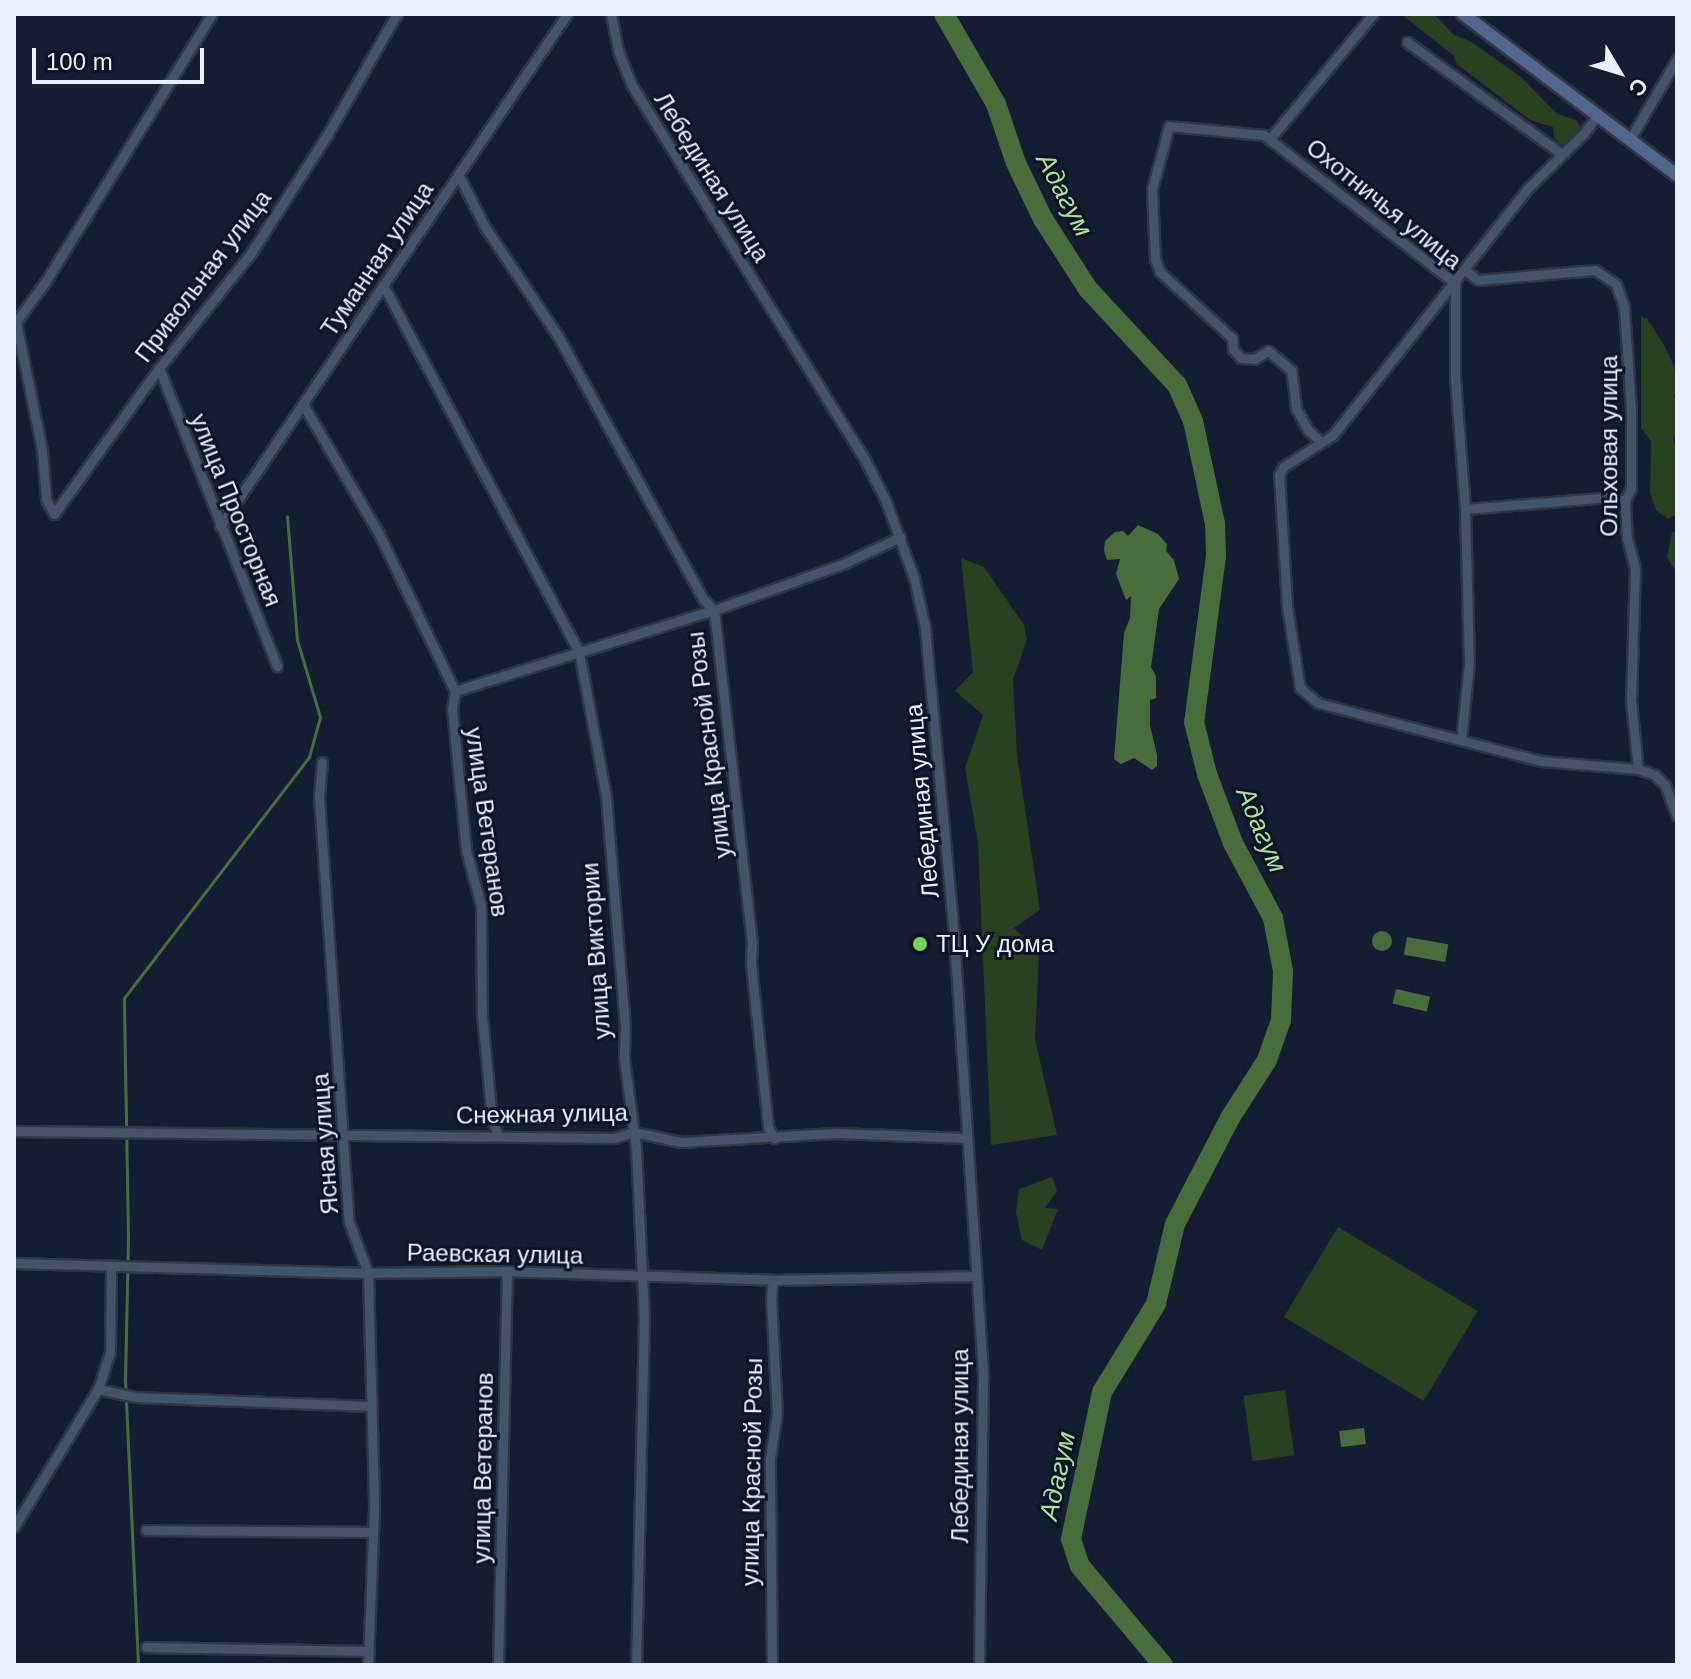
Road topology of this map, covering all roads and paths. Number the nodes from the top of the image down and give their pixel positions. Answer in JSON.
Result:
{"nodes":[{"id":1,"x":212,"y":14,"type":"edge"},
{"id":2,"x":397,"y":14,"type":"edge"},
{"id":3,"x":567,"y":14,"type":"edge"},
{"id":4,"x":611,"y":14,"type":"edge"},
{"id":5,"x":1373,"y":14,"type":"edge"},
{"id":6,"x":1463,"y":14,"type":"edge"},
{"id":7,"x":1407,"y":42,"type":"dead end"},
{"id":8,"x":1677,"y":59,"type":"edge"},
{"id":9,"x":1598,"y":115,"type":"junction"},
{"id":10,"x":1270,"y":139,"type":"junction"},
{"id":11,"x":1630,"y":139,"type":"junction"},
{"id":12,"x":1562,"y":154,"type":"junction"},
{"id":13,"x":458,"y":174,"type":"junction"},
{"id":14,"x":1677,"y":175,"type":"edge"},
{"id":15,"x":1465,"y":270,"type":"junction"},
{"id":16,"x":1455,"y":283,"type":"junction"},
{"id":17,"x":383,"y":285,"type":"junction"},
{"id":18,"x":15,"y":324,"type":"edge"},
{"id":19,"x":159,"y":368,"type":"junction"},
{"id":20,"x":304,"y":406,"type":"junction"},
{"id":21,"x":1321,"y":442,"type":"junction"},
{"id":22,"x":1625,"y":501,"type":"junction"},
{"id":23,"x":1465,"y":509,"type":"junction"},
{"id":24,"x":220,"y":526,"type":"junction"},
{"id":25,"x":900,"y":537,"type":"junction"},
{"id":26,"x":714,"y":610,"type":"junction"},
{"id":27,"x":579,"y":652,"type":"junction"},
{"id":28,"x":277,"y":666,"type":"dead end"},
{"id":29,"x":455,"y":691,"type":"junction"},
{"id":30,"x":1461,"y":740,"type":"junction"},
{"id":31,"x":322,"y":762,"type":"dead end"},
{"id":32,"x":1638,"y":769,"type":"junction"},
{"id":33,"x":1677,"y":816,"type":"edge"},
{"id":34,"x":14,"y":1131,"type":"edge"},
{"id":35,"x":634,"y":1132,"type":"junction"},
{"id":36,"x":345,"y":1136,"type":"junction"},
{"id":37,"x":498,"y":1136,"type":"junction"},
{"id":38,"x":774,"y":1138,"type":"junction"},
{"id":39,"x":966,"y":1138,"type":"junction"},
{"id":40,"x":14,"y":1263,"type":"edge"},
{"id":41,"x":111,"y":1266,"type":"junction"},
{"id":42,"x":507,"y":1271,"type":"junction"},
{"id":43,"x":368,"y":1273,"type":"junction"},
{"id":44,"x":975,"y":1276,"type":"junction"},
{"id":45,"x":642,"y":1278,"type":"junction"},
{"id":46,"x":773,"y":1280,"type":"junction"},
{"id":47,"x":98,"y":1389,"type":"junction"},
{"id":48,"x":371,"y":1406,"type":"junction"},
{"id":49,"x":14,"y":1527,"type":"edge"},
{"id":50,"x":146,"y":1530,"type":"dead end"},
{"id":51,"x":372,"y":1532,"type":"junction"},
{"id":52,"x":146,"y":1647,"type":"dead end"},
{"id":53,"x":368,"y":1651,"type":"junction"},
{"id":54,"x":368,"y":1665,"type":"edge"},
{"id":55,"x":498,"y":1665,"type":"edge"},
{"id":56,"x":636,"y":1665,"type":"edge"},
{"id":57,"x":772,"y":1665,"type":"edge"},
{"id":58,"x":979,"y":1665,"type":"edge"}],
"edges":[{"from":1,"to":18,"type":"street"},
{"from":2,"to":19,"type":"street","name":"Привольная улица"},
{"from":3,"to":13,"type":"street","name":"Туманная улица"},
{"from":4,"to":25,"type":"street","name":"Лебединая улица"},
{"from":5,"to":10,"type":"street"},
{"from":6,"to":9,"type":"main road"},
{"from":7,"to":12,"type":"street"},
{"from":8,"to":11,"type":"street"},
{"from":9,"to":11,"type":"main road"},
{"from":9,"to":12,"type":"street"},
{"from":10,"to":16,"type":"street","name":"Охотничья улица"},
{"from":10,"to":21,"type":"street","name":"Охотничья улица"},
{"from":11,"to":14,"type":"main road"},
{"from":12,"to":15,"type":"street"},
{"from":13,"to":17,"type":"street","name":"Туманная улица"},
{"from":13,"to":26,"type":"street","name":"улица Красной Розы"},
{"from":15,"to":16,"type":"street"},
{"from":15,"to":22,"type":"street","name":"Ольховая улица"},
{"from":16,"to":21,"type":"street"},
{"from":16,"to":23,"type":"street","name":"Охотничья улица"},
{"from":17,"to":20,"type":"street","name":"Туманная улица"},
{"from":17,"to":27,"type":"street","name":"улица Виктории"},
{"from":18,"to":19,"type":"street","name":"Привольная улица"},
{"from":19,"to":24,"type":"street","name":"улица Просторная"},
{"from":20,"to":24,"type":"street","name":"Туманная улица"},
{"from":20,"to":29,"type":"street","name":"улица Ветеранов"},
{"from":21,"to":30,"type":"street"},
{"from":22,"to":23,"type":"street"},
{"from":22,"to":32,"type":"street","name":"Ольховая улица"},
{"from":23,"to":30,"type":"street","name":"Охотничья улица"},
{"from":24,"to":28,"type":"street","name":"улица Просторная"},
{"from":25,"to":26,"type":"street"},
{"from":25,"to":39,"type":"street","name":"Лебединая улица"},
{"from":26,"to":27,"type":"street"},
{"from":26,"to":38,"type":"street","name":"улица Красной Розы"},
{"from":27,"to":29,"type":"street"},
{"from":27,"to":35,"type":"street","name":"улица Виктории"},
{"from":29,"to":37,"type":"street","name":"улица Ветеранов"},
{"from":30,"to":32,"type":"street"},
{"from":31,"to":36,"type":"street","name":"Ясная улица"},
{"from":32,"to":33,"type":"street"},
{"from":34,"to":36,"type":"street","name":"Снежная улица"},
{"from":35,"to":37,"type":"street","name":"Снежная улица"},
{"from":35,"to":38,"type":"street","name":"Снежная улица"},
{"from":35,"to":45,"type":"street","name":"улица Виктории"},
{"from":36,"to":37,"type":"street","name":"Снежная улица"},
{"from":36,"to":43,"type":"street","name":"Ясная улица"},
{"from":38,"to":39,"type":"street","name":"Снежная улица"},
{"from":39,"to":44,"type":"street","name":"Лебединая улица"},
{"from":40,"to":41,"type":"street","name":"Раевская улица"},
{"from":41,"to":43,"type":"street","name":"Раевская улица"},
{"from":41,"to":47,"type":"street"},
{"from":42,"to":43,"type":"street","name":"Раевская улица"},
{"from":42,"to":45,"type":"street","name":"Раевская улица"},
{"from":42,"to":55,"type":"street","name":"улица Ветеранов"},
{"from":43,"to":48,"type":"street","name":"Ясная улица"},
{"from":44,"to":46,"type":"street","name":"Раевская улица"},
{"from":44,"to":58,"type":"street","name":"Лебединая улица"},
{"from":45,"to":46,"type":"street","name":"Раевская улица"},
{"from":45,"to":56,"type":"street","name":"улица Виктории"},
{"from":46,"to":57,"type":"street","name":"улица Красной Розы"},
{"from":47,"to":48,"type":"street"},
{"from":47,"to":49,"type":"street"},
{"from":48,"to":51,"type":"street","name":"Ясная улица"},
{"from":50,"to":51,"type":"street"},
{"from":51,"to":53,"type":"street","name":"Ясная улица"},
{"from":52,"to":53,"type":"street"},
{"from":53,"to":54,"type":"street","name":"Ясная улица"}]}
